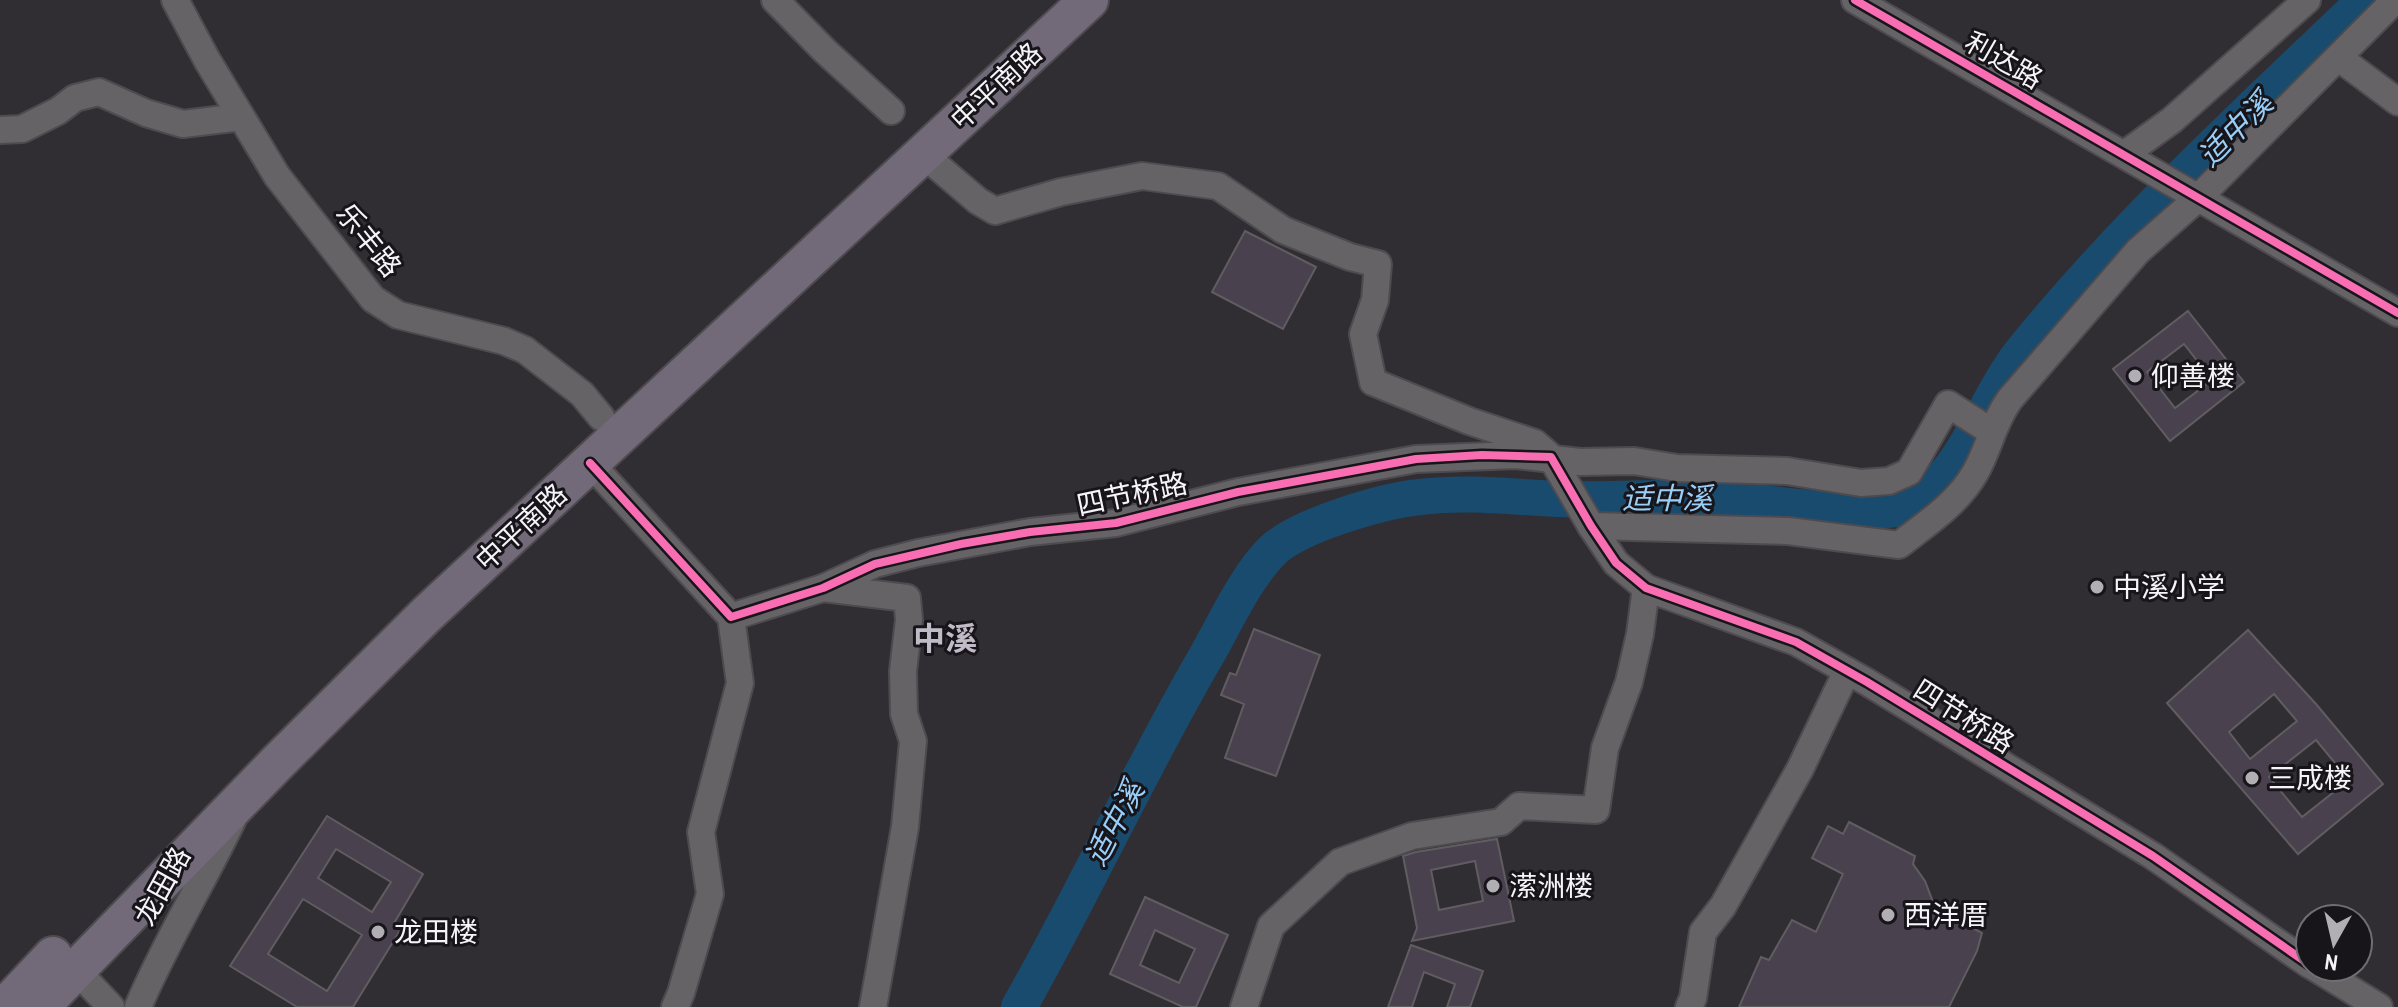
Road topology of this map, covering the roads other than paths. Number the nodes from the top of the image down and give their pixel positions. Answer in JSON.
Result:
{"nodes":[{"id":1,"x":175,"y":0,"type":"edge"},
{"id":2,"x":775,"y":0,"type":"edge"},
{"id":3,"x":1051,"y":0,"type":"edge"},
{"id":4,"x":1089,"y":0,"type":"edge"},
{"id":5,"x":1855,"y":0,"type":"edge"},
{"id":6,"x":2307,"y":0,"type":"edge"},
{"id":7,"x":2395,"y":0,"type":"edge"},
{"id":8,"x":2339,"y":58,"type":"junction"},
{"id":9,"x":2398,"y":102,"type":"edge"},
{"id":10,"x":891,"y":111,"type":"dead end"},
{"id":11,"x":241,"y":117,"type":"junction"},
{"id":12,"x":0,"y":130,"type":"edge"},
{"id":13,"x":923,"y":154,"type":"junction"},
{"id":14,"x":2128,"y":156,"type":"junction"},
{"id":15,"x":2193,"y":195,"type":"junction"},
{"id":16,"x":2398,"y":313,"type":"edge"},
{"id":17,"x":601,"y":417,"type":"junction"},
{"id":18,"x":1991,"y":431,"type":"junction"},
{"id":19,"x":1551,"y":457,"type":"junction"},
{"id":20,"x":590,"y":463,"type":"junction"},
{"id":21,"x":1591,"y":526,"type":"junction"},
{"id":22,"x":823,"y":588,"type":"junction"},
{"id":23,"x":1646,"y":588,"type":"junction"},
{"id":24,"x":731,"y":617,"type":"junction"},
{"id":25,"x":1847,"y":671,"type":"junction"},
{"id":26,"x":244,"y":798,"type":"junction"},
{"id":27,"x":2294,"y":954,"type":"edge"},
{"id":28,"x":76,"y":970,"type":"junction"},
{"id":29,"x":1696,"y":979,"type":"junction"},
{"id":30,"x":2340,"y":983,"type":"edge"},
{"id":31,"x":5,"y":1007,"type":"edge"},
{"id":32,"x":40,"y":1007,"type":"edge"},
{"id":33,"x":111,"y":1007,"type":"edge"},
{"id":34,"x":138,"y":1007,"type":"edge"},
{"id":35,"x":675,"y":1007,"type":"edge"},
{"id":36,"x":873,"y":1007,"type":"edge"},
{"id":37,"x":1244,"y":1007,"type":"edge"},
{"id":38,"x":1689,"y":1007,"type":"edge"},
{"id":39,"x":1710,"y":1007,"type":"edge"},
{"id":40,"x":2379,"y":1007,"type":"edge"}],
"edges":[{"from":1,"to":11,"type":"street","name":"乐丰路"},
{"from":2,"to":10,"type":"street"},
{"from":3,"to":17,"type":"highway"},
{"from":4,"to":13,"type":"highway","name":"中平南路"},
{"from":5,"to":14,"type":"street","name":"利达路"},
{"from":6,"to":14,"type":"street"},
{"from":7,"to":8,"type":"street"},
{"from":8,"to":9,"type":"street"},
{"from":8,"to":15,"type":"street"},
{"from":11,"to":12,"type":"street"},
{"from":11,"to":17,"type":"street","name":"乐丰路"},
{"from":13,"to":19,"type":"street"},
{"from":13,"to":20,"type":"highway","name":"中平南路"},
{"from":14,"to":15,"type":"street","name":"利达路"},
{"from":15,"to":16,"type":"street"},
{"from":15,"to":18,"type":"street"},
{"from":17,"to":31,"type":"highway"},
{"from":18,"to":19,"type":"street","name":"四节桥路"},
{"from":18,"to":21,"type":"street"},
{"from":19,"to":21,"type":"street","name":"四节桥路"},
{"from":19,"to":22,"type":"street","name":"四节桥路"},
{"from":20,"to":24,"type":"street"},
{"from":20,"to":26,"type":"highway","name":"中平南路"},
{"from":21,"to":23,"type":"street","name":"四节桥路"},
{"from":22,"to":24,"type":"street","name":"四节桥路"},
{"from":22,"to":36,"type":"street"},
{"from":23,"to":25,"type":"street","name":"四节桥路"},
{"from":23,"to":37,"type":"street"},
{"from":24,"to":35,"type":"street"},
{"from":25,"to":27,"type":"street","name":"四节桥路"},
{"from":25,"to":29,"type":"street"},
{"from":26,"to":28,"type":"highway","name":"中平南路"},
{"from":26,"to":34,"type":"street","name":"龙田路"},
{"from":28,"to":32,"type":"highway","name":"中平南路"},
{"from":28,"to":33,"type":"street"},
{"from":29,"to":38,"type":"street"},
{"from":29,"to":39,"type":"street"},
{"from":30,"to":40,"type":"street","name":"四节桥路"}]}
